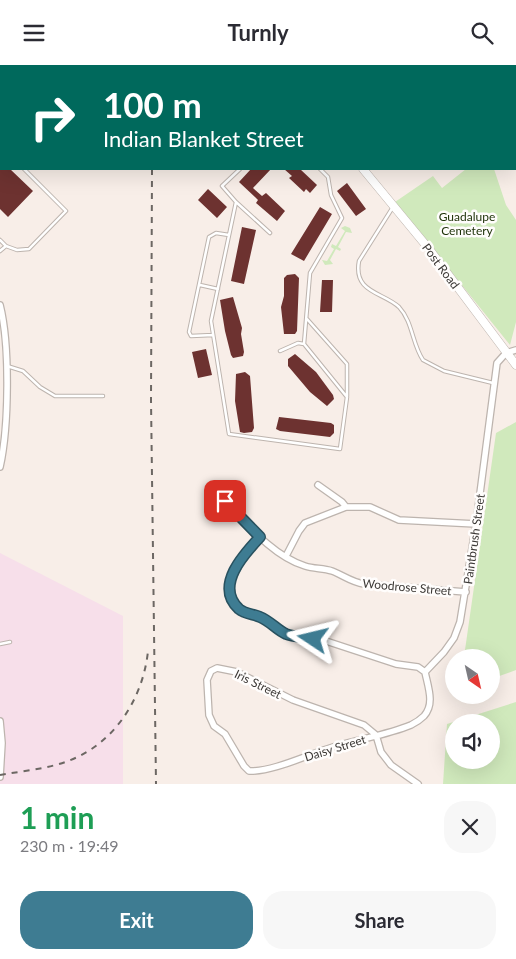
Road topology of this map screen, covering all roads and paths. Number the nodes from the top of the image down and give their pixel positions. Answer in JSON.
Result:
{"nodes":[{"id":1,"x":25,"y":170,"type":"edge"},
{"id":2,"x":239,"y":170,"type":"edge"},
{"id":3,"x":321,"y":170,"type":"edge"},
{"id":4,"x":364,"y":170,"type":"edge"},
{"id":5,"x":236,"y":202,"type":"junction"},
{"id":6,"x":394,"y":206,"type":"junction"},
{"id":7,"x":270,"y":233,"type":"dead end"},
{"id":8,"x":229,"y":235,"type":"junction"},
{"id":9,"x":0,"y":240,"type":"edge"},
{"id":10,"x":6,"y":246,"type":"junction"},
{"id":11,"x":0,"y":251,"type":"edge"},
{"id":12,"x":199,"y":285,"type":"junction"},
{"id":13,"x":218,"y":289,"type":"junction"},
{"id":14,"x":0,"y":305,"type":"edge"},
{"id":15,"x":306,"y":319,"type":"junction"},
{"id":16,"x":214,"y":335,"type":"junction"},
{"id":17,"x":304,"y":343,"type":"junction"},
{"id":18,"x":516,"y":350,"type":"edge"},
{"id":19,"x":280,"y":351,"type":"dead end"},
{"id":20,"x":506,"y":353,"type":"junction"},
{"id":21,"x":516,"y":365,"type":"edge"},
{"id":22,"x":5,"y":366,"type":"junction"},
{"id":23,"x":494,"y":383,"type":"junction"},
{"id":24,"x":103,"y":396,"type":"dead end"},
{"id":25,"x":347,"y":397,"type":"junction"},
{"id":26,"x":2,"y":445,"type":"edge"},
{"id":27,"x":0,"y":467,"type":"edge"},
{"id":28,"x":318,"y":485,"type":"dead end"},
{"id":29,"x":225,"y":501,"type":"dead end"},
{"id":30,"x":346,"y":507,"type":"junction"},
{"id":31,"x":476,"y":524,"type":"junction"},
{"id":32,"x":260,"y":537,"type":"junction"},
{"id":33,"x":286,"y":556,"type":"junction"},
{"id":34,"x":466,"y":592,"type":"junction"},
{"id":35,"x":10,"y":642,"type":"dead end"},
{"id":36,"x":0,"y":644,"type":"edge"},
{"id":37,"x":426,"y":672,"type":"junction"},
{"id":38,"x":0,"y":721,"type":"edge"},
{"id":39,"x":376,"y":735,"type":"junction"},
{"id":40,"x":1,"y":743,"type":"edge"},
{"id":41,"x":244,"y":766,"type":"joint"},
{"id":42,"x":0,"y":777,"type":"edge"},
{"id":43,"x":418,"y":784,"type":"edge"}],
"edges":[{"from":1,"to":10,"type":"lane"},
{"from":2,"to":5,"type":"lane"},
{"from":3,"to":15,"type":"lane"},
{"from":4,"to":6,"type":"street","name":"Post Road"},
{"from":5,"to":7,"type":"lane"},
{"from":5,"to":8,"type":"lane"},
{"from":6,"to":20,"type":"street","name":"Post Road"},
{"from":6,"to":23,"type":"lane"},
{"from":8,"to":12,"type":"lane"},
{"from":8,"to":13,"type":"lane"},
{"from":9,"to":10,"type":"lane"},
{"from":10,"to":11,"type":"lane"},
{"from":12,"to":13,"type":"lane"},
{"from":12,"to":16,"type":"lane"},
{"from":13,"to":16,"type":"lane"},
{"from":14,"to":22,"type":"street"},
{"from":15,"to":17,"type":"lane"},
{"from":15,"to":25,"type":"lane"},
{"from":16,"to":25,"type":"lane"},
{"from":17,"to":19,"type":"lane"},
{"from":17,"to":25,"type":"lane"},
{"from":18,"to":20,"type":"street"},
{"from":20,"to":21,"type":"street","name":"Post Road"},
{"from":20,"to":23,"type":"street","name":"Paintbrush Street"},
{"from":22,"to":24,"type":"lane"},
{"from":22,"to":26,"type":"street"},
{"from":23,"to":31,"type":"street","name":"Paintbrush Street"},
{"from":26,"to":27,"type":"street"},
{"from":28,"to":30,"type":"street"},
{"from":29,"to":32,"type":"street","name":"Woodrose Street"},
{"from":30,"to":31,"type":"street"},
{"from":30,"to":33,"type":"street"},
{"from":31,"to":34,"type":"street","name":"Paintbrush Street"},
{"from":32,"to":33,"type":"street","name":"Woodrose Street"},
{"from":32,"to":37,"type":"street"},
{"from":33,"to":34,"type":"street","name":"Woodrose Street"},
{"from":34,"to":37,"type":"street","name":"Paintbrush Street"},
{"from":35,"to":36,"type":"lane"},
{"from":37,"to":39,"type":"street","name":"Daisy Street"},
{"from":38,"to":40,"type":"street"},
{"from":39,"to":41,"type":"street","name":"Daisy Street"},
{"from":39,"to":41,"type":"street","name":"Iris Street"},
{"from":39,"to":43,"type":"street"},
{"from":40,"to":42,"type":"street"}]}
